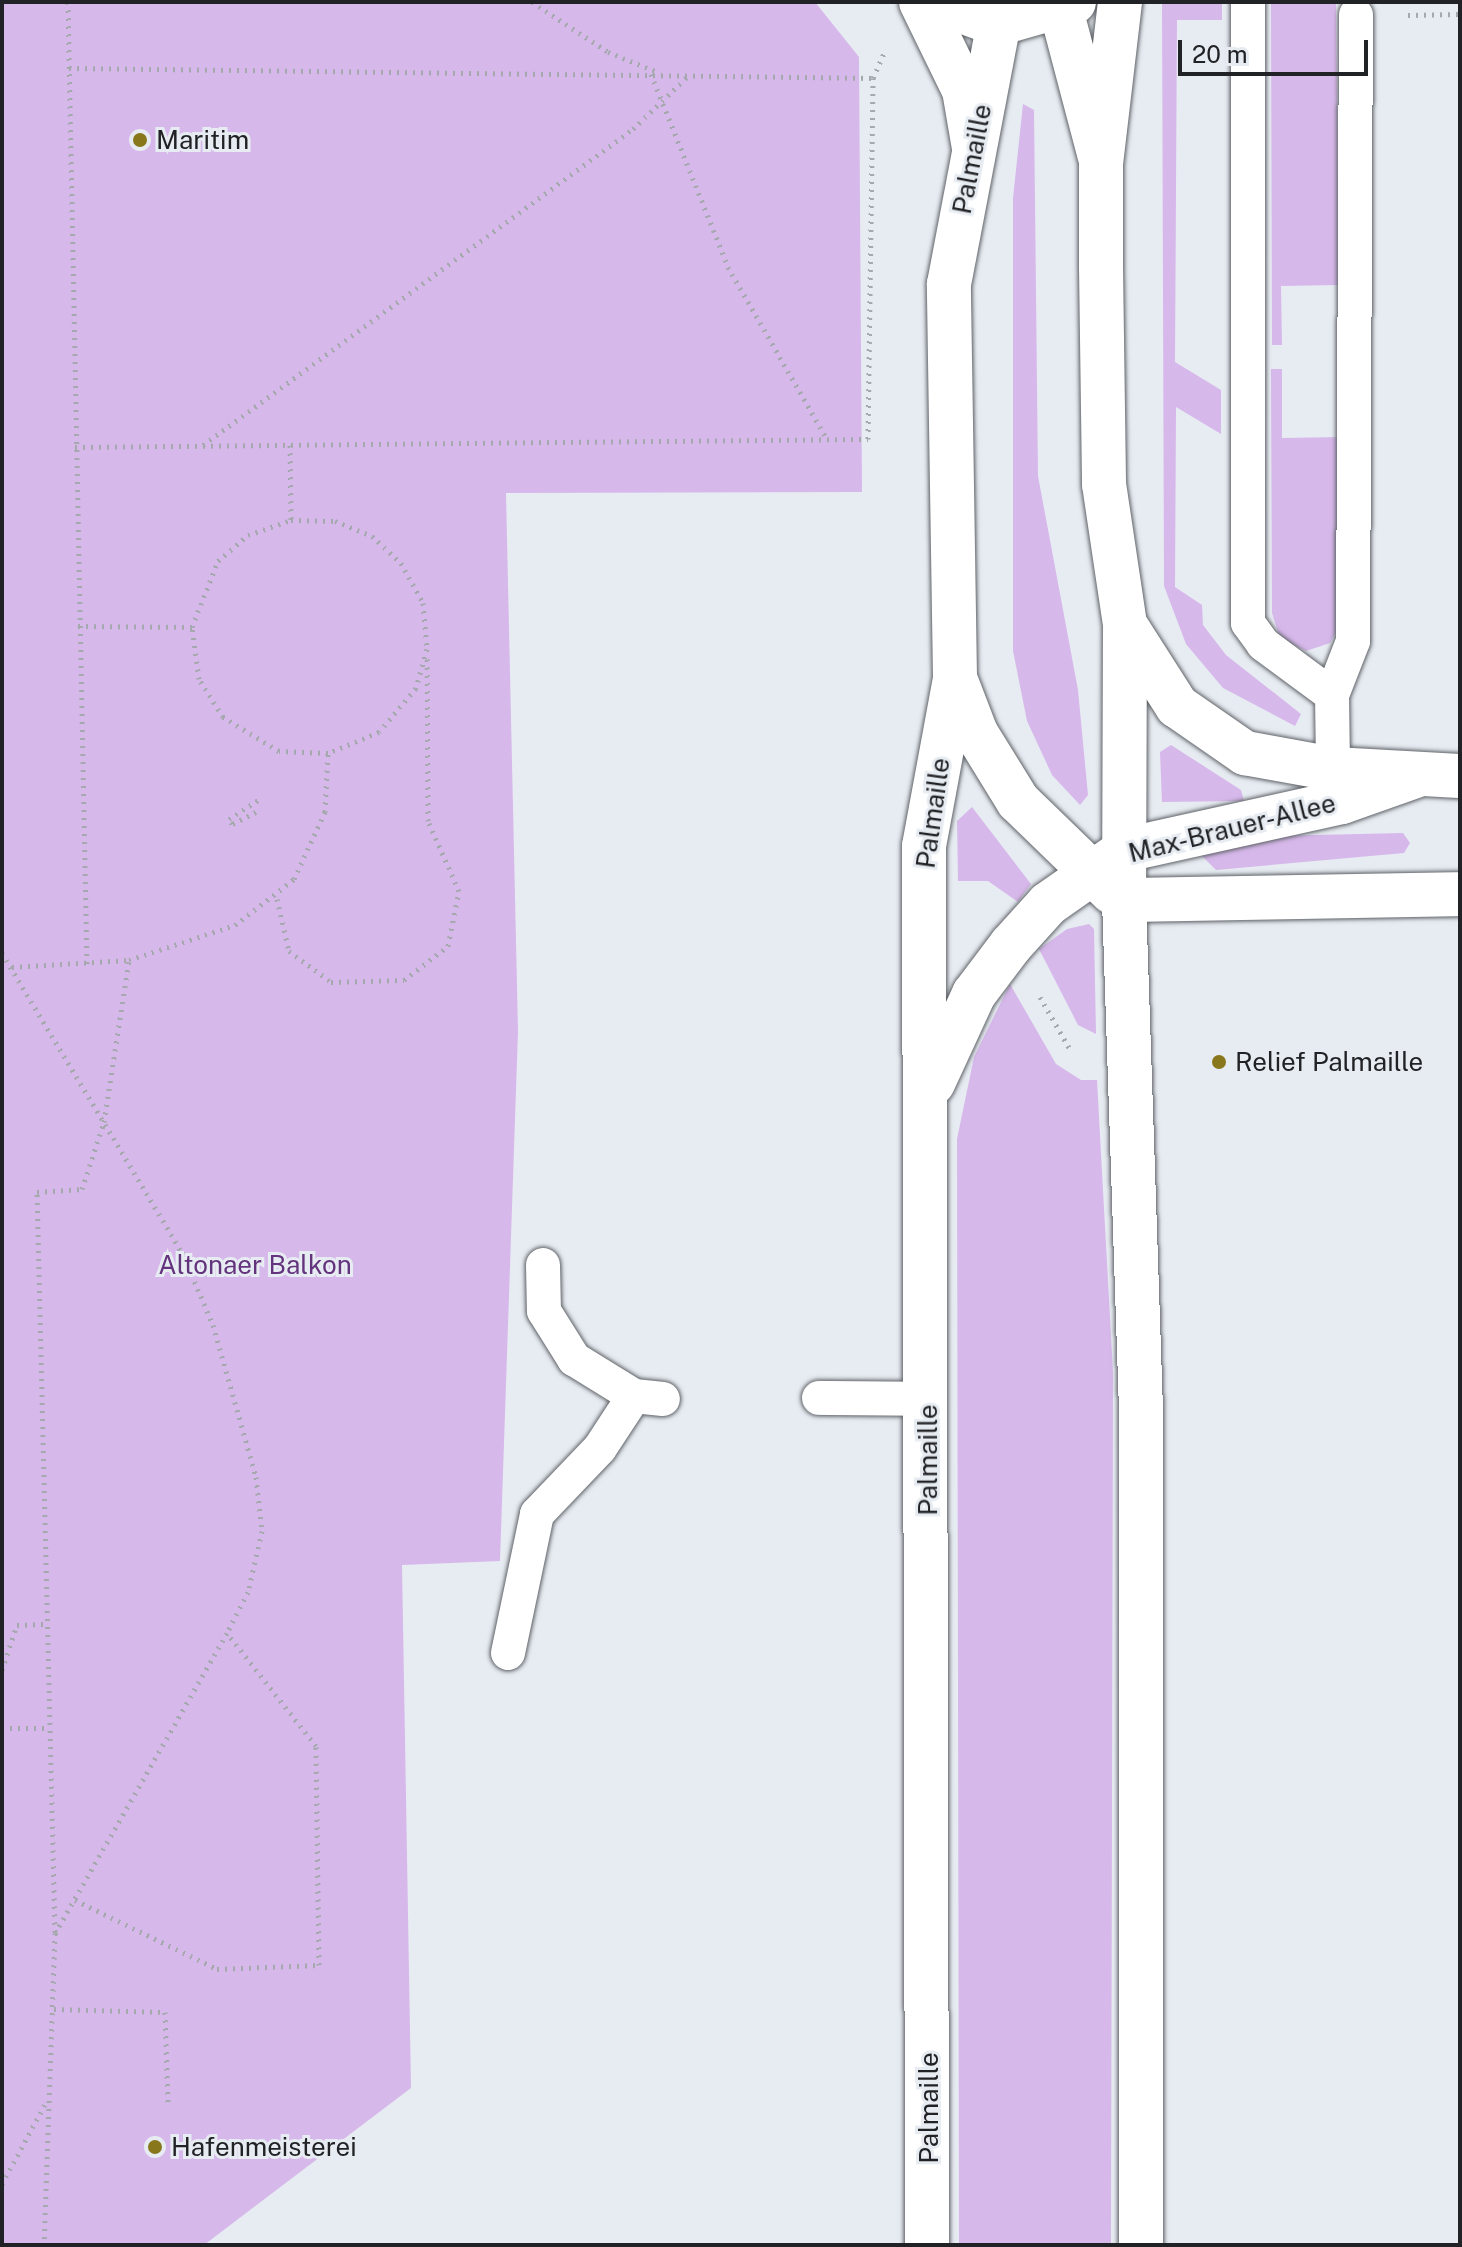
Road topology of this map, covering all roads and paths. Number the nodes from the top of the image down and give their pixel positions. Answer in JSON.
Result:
{"nodes":[{"id":1,"x":68,"y":2,"type":"edge"},
{"id":2,"x":532,"y":2,"type":"edge"},
{"id":3,"x":921,"y":2,"type":"edge"},
{"id":4,"x":937,"y":2,"type":"edge"},
{"id":5,"x":1120,"y":2,"type":"edge"},
{"id":6,"x":1248,"y":2,"type":"edge"},
{"id":7,"x":1065,"y":5,"type":"edge"},
{"id":8,"x":1000,"y":13,"type":"edge"},
{"id":9,"x":1356,"y":15,"type":"dead end"},
{"id":10,"x":888,"y":44,"type":"dead end"},
{"id":11,"x":69,"y":68,"type":"junction"},
{"id":12,"x":651,"y":74,"type":"junction"},
{"id":13,"x":663,"y":75,"type":"junction"},
{"id":14,"x":689,"y":75,"type":"junction"},
{"id":15,"x":873,"y":78,"type":"junction"},
{"id":16,"x":661,"y":102,"type":"junction"},
{"id":17,"x":974,"y":152,"type":"junction"},
{"id":18,"x":1101,"y":163,"type":"junction"},
{"id":19,"x":827,"y":439,"type":"junction"},
{"id":20,"x":290,"y":445,"type":"junction"},
{"id":21,"x":202,"y":446,"type":"junction"},
{"id":22,"x":75,"y":447,"type":"junction"},
{"id":23,"x":291,"y":520,"type":"junction"},
{"id":24,"x":1125,"y":624,"type":"junction"},
{"id":25,"x":78,"y":626,"type":"junction"},
{"id":26,"x":192,"y":627,"type":"junction"},
{"id":27,"x":427,"y":649,"type":"junction"},
{"id":28,"x":955,"y":678,"type":"junction"},
{"id":29,"x":1332,"y":695,"type":"junction"},
{"id":30,"x":328,"y":753,"type":"junction"},
{"id":31,"x":1333,"y":769,"type":"junction"},
{"id":32,"x":1416,"y":776,"type":"junction"},
{"id":33,"x":1460,"y":776,"type":"edge"},
{"id":34,"x":260,"y":799,"type":"dead end"},
{"id":35,"x":256,"y":812,"type":"dead end"},
{"id":36,"x":1125,"y":850,"type":"junction"},
{"id":37,"x":1088,"y":875,"type":"junction"},
{"id":38,"x":1460,"y":894,"type":"edge"},
{"id":39,"x":277,"y":898,"type":"junction"},
{"id":40,"x":1124,"y":900,"type":"junction"},
{"id":41,"x":2,"y":953,"type":"edge"},
{"id":42,"x":129,"y":960,"type":"junction"},
{"id":43,"x":11,"y":967,"type":"junction"},
{"id":44,"x":87,"y":968,"type":"junction"},
{"id":45,"x":927,"y":1096,"type":"junction"},
{"id":46,"x":104,"y":1122,"type":"junction"},
{"id":47,"x":543,"y":1265,"type":"dead end"},
{"id":48,"x":819,"y":1398,"type":"dead end"},
{"id":49,"x":928,"y":1399,"type":"junction"},
{"id":50,"x":44,"y":1624,"type":"junction"},
{"id":51,"x":227,"y":1633,"type":"junction"},
{"id":52,"x":508,"y":1653,"type":"dead end"},
{"id":53,"x":2,"y":1670,"type":"edge"},
{"id":54,"x":2,"y":1728,"type":"edge"},
{"id":55,"x":48,"y":1728,"type":"junction"},
{"id":56,"x":75,"y":1900,"type":"junction"},
{"id":57,"x":55,"y":1933,"type":"junction"},
{"id":58,"x":54,"y":2009,"type":"junction"},
{"id":59,"x":168,"y":2103,"type":"dead end"},
{"id":60,"x":45,"y":2104,"type":"junction"},
{"id":61,"x":2,"y":2184,"type":"edge"},
{"id":62,"x":44,"y":2245,"type":"edge"},
{"id":63,"x":927,"y":2245,"type":"edge"},
{"id":64,"x":1141,"y":2245,"type":"edge"}],
"edges":[{"from":1,"to":11,"type":"path"},
{"from":2,"to":13,"type":"path"},
{"from":3,"to":17,"type":"main road"},
{"from":4,"to":8,"type":"main road"},
{"from":5,"to":18,"type":"main road"},
{"from":6,"to":29,"type":"lane"},
{"from":7,"to":8,"type":"main road"},
{"from":7,"to":18,"type":"main road"},
{"from":8,"to":17,"type":"main road","name":"Palmaille"},
{"from":9,"to":29,"type":"lane"},
{"from":10,"to":15,"type":"path"},
{"from":11,"to":12,"type":"path"},
{"from":11,"to":22,"type":"path"},
{"from":12,"to":13,"type":"path"},
{"from":12,"to":16,"type":"path"},
{"from":13,"to":14,"type":"path"},
{"from":14,"to":15,"type":"path"},
{"from":14,"to":16,"type":"path"},
{"from":15,"to":19,"type":"path"},
{"from":16,"to":19,"type":"path"},
{"from":16,"to":21,"type":"path"},
{"from":17,"to":28,"type":"main road","name":"Palmaille"},
{"from":18,"to":24,"type":"main road"},
{"from":19,"to":20,"type":"path"},
{"from":20,"to":21,"type":"path"},
{"from":20,"to":23,"type":"path"},
{"from":21,"to":22,"type":"path"},
{"from":22,"to":25,"type":"path"},
{"from":23,"to":26,"type":"path"},
{"from":23,"to":27,"type":"path"},
{"from":24,"to":31,"type":"main road","name":"Max-Brauer-Allee"},
{"from":24,"to":36,"type":"main road"},
{"from":25,"to":26,"type":"path"},
{"from":25,"to":44,"type":"path"},
{"from":26,"to":30,"type":"path"},
{"from":27,"to":30,"type":"path"},
{"from":27,"to":39,"type":"path"},
{"from":28,"to":37,"type":"main road","name":"Palmaille"},
{"from":28,"to":45,"type":"main road","name":"Palmaille"},
{"from":29,"to":31,"type":"lane"},
{"from":30,"to":39,"type":"path"},
{"from":31,"to":32,"type":"main road","name":"Max-Brauer-Allee"},
{"from":32,"to":33,"type":"main road","name":"Max-Brauer-Allee"},
{"from":32,"to":36,"type":"main road","name":"Max-Brauer-Allee"},
{"from":34,"to":35,"type":"path"},
{"from":36,"to":37,"type":"main road","name":"Max-Brauer-Allee"},
{"from":36,"to":40,"type":"main road"},
{"from":37,"to":40,"type":"main road","name":"Palmaille"},
{"from":37,"to":45,"type":"main road","name":"Max-Brauer-Allee"},
{"from":38,"to":40,"type":"main road","name":"Max-Brauer-Allee"},
{"from":39,"to":42,"type":"path"},
{"from":40,"to":64,"type":"main road"},
{"from":41,"to":43,"type":"path"},
{"from":42,"to":44,"type":"path"},
{"from":42,"to":46,"type":"path"},
{"from":43,"to":44,"type":"path"},
{"from":43,"to":46,"type":"path"},
{"from":45,"to":49,"type":"main road","name":"Palmaille"},
{"from":46,"to":50,"type":"path"},
{"from":46,"to":51,"type":"path"},
{"from":47,"to":52,"type":"lane"},
{"from":48,"to":49,"type":"lane"},
{"from":49,"to":63,"type":"main road","name":"Palmaille"},
{"from":50,"to":53,"type":"path"},
{"from":50,"to":55,"type":"path"},
{"from":51,"to":56,"type":"path"},
{"from":51,"to":56,"type":"path"},
{"from":54,"to":55,"type":"path"},
{"from":55,"to":57,"type":"path"},
{"from":56,"to":57,"type":"path"},
{"from":57,"to":58,"type":"path"},
{"from":58,"to":59,"type":"path"},
{"from":58,"to":60,"type":"path"},
{"from":60,"to":61,"type":"path"},
{"from":60,"to":62,"type":"path"}]}
